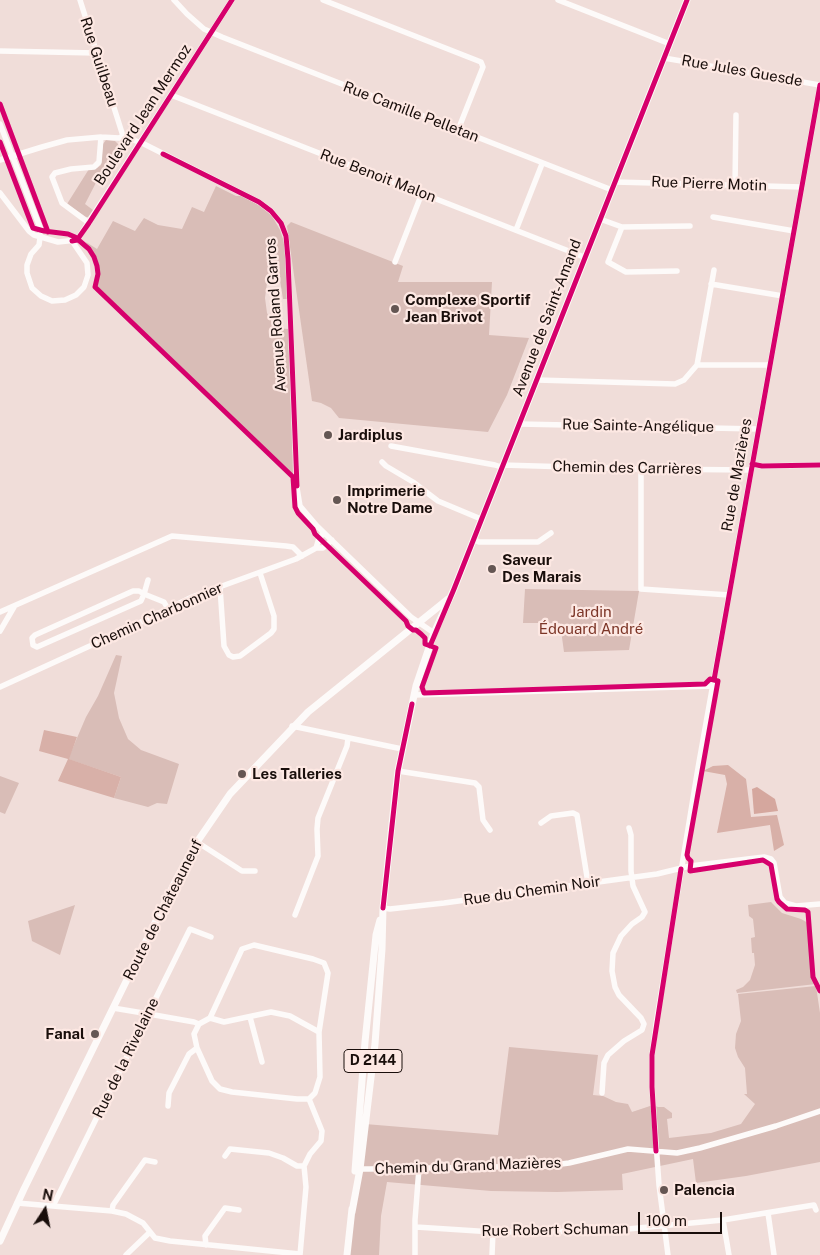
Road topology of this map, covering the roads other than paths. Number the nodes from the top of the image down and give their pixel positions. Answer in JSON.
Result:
{"nodes":[{"id":1,"x":80,"y":0,"type":"edge"},
{"id":2,"x":174,"y":0,"type":"edge"},
{"id":3,"x":232,"y":0,"type":"edge"},
{"id":4,"x":323,"y":0,"type":"edge"},
{"id":5,"x":558,"y":0,"type":"edge"},
{"id":6,"x":687,"y":0,"type":"edge"},
{"id":7,"x":212,"y":32,"type":"junction"},
{"id":8,"x":670,"y":44,"type":"junction"},
{"id":9,"x":0,"y":51,"type":"edge"},
{"id":10,"x":96,"y":53,"type":"junction"},
{"id":11,"x":664,"y":58,"type":"junction"},
{"id":12,"x":820,"y":85,"type":"edge"},
{"id":13,"x":171,"y":95,"type":"junction"},
{"id":14,"x":736,"y":115,"type":"dead end"},
{"id":15,"x":0,"y":124,"type":"edge"},
{"id":16,"x":458,"y":130,"type":"junction"},
{"id":17,"x":123,"y":136,"type":"junction"},
{"id":18,"x":101,"y":137,"type":"junction"},
{"id":19,"x":140,"y":142,"type":"junction"},
{"id":20,"x":12,"y":156,"type":"junction"},
{"id":21,"x":0,"y":160,"type":"edge"},
{"id":22,"x":542,"y":164,"type":"junction"},
{"id":23,"x":615,"y":182,"type":"junction"},
{"id":24,"x":734,"y":185,"type":"junction"},
{"id":25,"x":802,"y":187,"type":"junction"},
{"id":26,"x":612,"y":190,"type":"junction"},
{"id":27,"x":0,"y":193,"type":"edge"},
{"id":28,"x":422,"y":193,"type":"junction"},
{"id":29,"x":713,"y":217,"type":"dead end"},
{"id":30,"x":600,"y":219,"type":"junction"},
{"id":31,"x":88,"y":222,"type":"junction"},
{"id":32,"x":690,"y":226,"type":"dead end"},
{"id":33,"x":622,"y":227,"type":"junction"},
{"id":34,"x":516,"y":230,"type":"junction"},
{"id":35,"x":794,"y":231,"type":"junction"},
{"id":36,"x":41,"y":238,"type":"junction"},
{"id":37,"x":72,"y":241,"type":"junction"},
{"id":38,"x":584,"y":257,"type":"junction"},
{"id":39,"x":395,"y":262,"type":"dead end"},
{"id":40,"x":714,"y":270,"type":"dead end"},
{"id":41,"x":677,"y":271,"type":"dead end"},
{"id":42,"x":711,"y":284,"type":"junction"},
{"id":43,"x":783,"y":296,"type":"junction"},
{"id":44,"x":697,"y":365,"type":"junction"},
{"id":45,"x":769,"y":365,"type":"junction"},
{"id":46,"x":537,"y":380,"type":"junction"},
{"id":47,"x":519,"y":424,"type":"junction"},
{"id":48,"x":758,"y":429,"type":"junction"},
{"id":49,"x":391,"y":446,"type":"dead end"},
{"id":50,"x":382,"y":462,"type":"dead end"},
{"id":51,"x":820,"y":465,"type":"edge"},
{"id":52,"x":502,"y":466,"type":"junction"},
{"id":53,"x":751,"y":467,"type":"junction"},
{"id":54,"x":640,"y":469,"type":"junction"},
{"id":55,"x":481,"y":520,"type":"junction"},
{"id":56,"x":324,"y":533,"type":"junction"},
{"id":57,"x":551,"y":533,"type":"dead end"},
{"id":58,"x":332,"y":540,"type":"junction"},
{"id":59,"x":474,"y":540,"type":"junction"},
{"id":60,"x":316,"y":548,"type":"junction"},
{"id":61,"x":302,"y":556,"type":"junction"},
{"id":62,"x":260,"y":573,"type":"junction"},
{"id":63,"x":148,"y":580,"type":"dead end"},
{"id":64,"x":220,"y":587,"type":"junction"},
{"id":65,"x":144,"y":594,"type":"junction"},
{"id":66,"x":729,"y":595,"type":"junction"},
{"id":67,"x":450,"y":598,"type":"junction"},
{"id":68,"x":15,"y":605,"type":"junction"},
{"id":69,"x":168,"y":609,"type":"junction"},
{"id":70,"x":0,"y":612,"type":"edge"},
{"id":71,"x":417,"y":623,"type":"junction"},
{"id":72,"x":0,"y":631,"type":"edge"},
{"id":73,"x":434,"y":633,"type":"junction"},
{"id":74,"x":712,"y":686,"type":"junction"},
{"id":75,"x":0,"y":687,"type":"edge"},
{"id":76,"x":414,"y":695,"type":"junction"},
{"id":77,"x":292,"y":726,"type":"junction"},
{"id":78,"x":348,"y":738,"type":"junction"},
{"id":79,"x":402,"y":749,"type":"junction"},
{"id":80,"x":398,"y":771,"type":"junction"},
{"id":81,"x":541,"y":823,"type":"dead end"},
{"id":82,"x":629,"y":828,"type":"dead end"},
{"id":83,"x":490,"y":830,"type":"dead end"},
{"id":84,"x":197,"y":842,"type":"junction"},
{"id":85,"x":681,"y":869,"type":"junction"},
{"id":86,"x":254,"y":871,"type":"dead end"},
{"id":87,"x":632,"y":877,"type":"junction"},
{"id":88,"x":588,"y":883,"type":"junction"},
{"id":89,"x":820,"y":904,"type":"edge"},
{"id":90,"x":383,"y":908,"type":"junction"},
{"id":91,"x":295,"y":915,"type":"dead end"},
{"id":92,"x":212,"y":937,"type":"dead end"},
{"id":93,"x":113,"y":1008,"type":"junction"},
{"id":94,"x":148,"y":1014,"type":"junction"},
{"id":95,"x":250,"y":1017,"type":"junction"},
{"id":96,"x":210,"y":1018,"type":"junction"},
{"id":97,"x":199,"y":1024,"type":"junction"},
{"id":98,"x":644,"y":1026,"type":"junction"},
{"id":99,"x":655,"y":1027,"type":"junction"},
{"id":100,"x":319,"y":1032,"type":"junction"},
{"id":101,"x":365,"y":1042,"type":"junction"},
{"id":102,"x":375,"y":1044,"type":"junction"},
{"id":103,"x":197,"y":1048,"type":"junction"},
{"id":104,"x":262,"y":1062,"type":"dead end"},
{"id":105,"x":362,"y":1080,"type":"junction"},
{"id":106,"x":371,"y":1081,"type":"junction"},
{"id":107,"x":602,"y":1093,"type":"dead end"},
{"id":108,"x":309,"y":1099,"type":"junction"},
{"id":109,"x":168,"y":1106,"type":"dead end"},
{"id":110,"x":820,"y":1111,"type":"edge"},
{"id":111,"x":656,"y":1152,"type":"junction"},
{"id":112,"x":225,"y":1156,"type":"dead end"},
{"id":113,"x":356,"y":1157,"type":"junction"},
{"id":114,"x":155,"y":1162,"type":"dead end"},
{"id":115,"x":304,"y":1166,"type":"junction"},
{"id":116,"x":420,"y":1168,"type":"junction"},
{"id":117,"x":360,"y":1169,"type":"junction"},
{"id":118,"x":17,"y":1203,"type":"junction"},
{"id":119,"x":53,"y":1206,"type":"junction"},
{"id":120,"x":239,"y":1210,"type":"dead end"},
{"id":121,"x":816,"y":1210,"type":"dead end"},
{"id":122,"x":112,"y":1211,"type":"junction"},
{"id":123,"x":352,"y":1212,"type":"junction"},
{"id":124,"x":768,"y":1213,"type":"junction"},
{"id":125,"x":723,"y":1220,"type":"junction"},
{"id":126,"x":416,"y":1227,"type":"junction"},
{"id":127,"x":664,"y":1227,"type":"junction"},
{"id":128,"x":150,"y":1232,"type":"junction"},
{"id":129,"x":493,"y":1232,"type":"junction"},
{"id":130,"x":0,"y":1241,"type":"edge"},
{"id":131,"x":206,"y":1245,"type":"junction"},
{"id":132,"x":300,"y":1254,"type":"edge"},
{"id":133,"x":126,"y":1255,"type":"edge"},
{"id":134,"x":347,"y":1255,"type":"edge"},
{"id":135,"x":415,"y":1255,"type":"edge"},
{"id":136,"x":492,"y":1255,"type":"edge"},
{"id":137,"x":668,"y":1255,"type":"edge"},
{"id":138,"x":729,"y":1255,"type":"edge"},
{"id":139,"x":774,"y":1255,"type":"edge"}],
"edges":[{"from":1,"to":10,"type":"street","name":"Rue Guilbeau"},
{"from":2,"to":7,"type":"street","name":"Rue Camille Pelletan"},
{"from":3,"to":7,"type":"street","name":"Boulevard Jean Mermoz"},
{"from":4,"to":16,"type":"street"},
{"from":5,"to":8,"type":"street"},
{"from":6,"to":8,"type":"main road","name":"Avenue de Saint-Amand"},
{"from":7,"to":13,"type":"street","name":"Boulevard Jean Mermoz"},
{"from":7,"to":16,"type":"street","name":"Rue Camille Pelletan"},
{"from":8,"to":11,"type":"main road","name":"Avenue de Saint-Amand"},
{"from":9,"to":10,"type":"street"},
{"from":10,"to":17,"type":"street","name":"Rue Guilbeau"},
{"from":11,"to":12,"type":"street","name":"Rue Jules Guesde"},
{"from":11,"to":23,"type":"main road","name":"Avenue de Saint-Amand"},
{"from":12,"to":25,"type":"street","name":"Rue de Mazières"},
{"from":13,"to":19,"type":"street","name":"Boulevard Jean Mermoz"},
{"from":13,"to":28,"type":"street","name":"Rue Benoit Malon"},
{"from":14,"to":24,"type":"street"},
{"from":15,"to":20,"type":"street"},
{"from":16,"to":22,"type":"street","name":"Rue Camille Pelletan"},
{"from":17,"to":18,"type":"street"},
{"from":17,"to":19,"type":"street"},
{"from":18,"to":20,"type":"street"},
{"from":18,"to":31,"type":"street"},
{"from":19,"to":31,"type":"street","name":"Boulevard Jean Mermoz"},
{"from":19,"to":56,"type":"street","name":"Avenue Roland Garros"},
{"from":20,"to":21,"type":"street"},
{"from":20,"to":36,"type":"street"},
{"from":22,"to":26,"type":"street","name":"Rue Camille Pelletan"},
{"from":22,"to":34,"type":"street"},
{"from":23,"to":24,"type":"street","name":"Rue Pierre Motin"},
{"from":23,"to":26,"type":"main road","name":"Avenue de Saint-Amand"},
{"from":24,"to":25,"type":"street","name":"Rue Pierre Motin"},
{"from":25,"to":35,"type":"street","name":"Rue de Mazières"},
{"from":26,"to":30,"type":"main road","name":"Avenue de Saint-Amand"},
{"from":27,"to":36,"type":"street"},
{"from":28,"to":34,"type":"street","name":"Rue Benoit Malon"},
{"from":28,"to":39,"type":"street"},
{"from":29,"to":35,"type":"street"},
{"from":30,"to":33,"type":"street"},
{"from":30,"to":38,"type":"main road","name":"Avenue de Saint-Amand"},
{"from":31,"to":37,"type":"street","name":"Boulevard Jean Mermoz"},
{"from":32,"to":33,"type":"street"},
{"from":33,"to":41,"type":"street"},
{"from":34,"to":38,"type":"street","name":"Rue Benoit Malon"},
{"from":35,"to":43,"type":"street","name":"Rue de Mazières"},
{"from":36,"to":37,"type":"street"},
{"from":36,"to":37,"type":"street"},
{"from":38,"to":46,"type":"main road","name":"Avenue de Saint-Amand"},
{"from":40,"to":42,"type":"street"},
{"from":42,"to":43,"type":"street"},
{"from":42,"to":44,"type":"street"},
{"from":43,"to":45,"type":"street","name":"Rue de Mazières"},
{"from":44,"to":45,"type":"street"},
{"from":44,"to":46,"type":"street"},
{"from":45,"to":48,"type":"street","name":"Rue de Mazières"},
{"from":46,"to":47,"type":"main road","name":"Avenue de Saint-Amand"},
{"from":47,"to":48,"type":"street","name":"Rue Sainte-Angélique"},
{"from":47,"to":52,"type":"main road","name":"Avenue de Saint-Amand"},
{"from":48,"to":53,"type":"street","name":"Rue de Mazières"},
{"from":49,"to":52,"type":"street","name":"Chemin des Carrières"},
{"from":50,"to":55,"type":"street"},
{"from":51,"to":53,"type":"street","name":"Chemin des Carrières"},
{"from":52,"to":54,"type":"street","name":"Chemin des Carrières"},
{"from":52,"to":55,"type":"main road","name":"Avenue de Saint-Amand"},
{"from":53,"to":54,"type":"street","name":"Chemin des Carrières"},
{"from":53,"to":66,"type":"street","name":"Rue de Mazières"},
{"from":54,"to":66,"type":"street"},
{"from":55,"to":59,"type":"main road","name":"Avenue de Saint-Amand"},
{"from":56,"to":58,"type":"street","name":"Avenue Roland Garros"},
{"from":56,"to":60,"type":"street"},
{"from":57,"to":59,"type":"street"},
{"from":58,"to":60,"type":"street","name":"Chemin Charbonnier"},
{"from":58,"to":71,"type":"street","name":"Avenue Roland Garros"},
{"from":59,"to":67,"type":"main road","name":"Avenue de Saint-Amand"},
{"from":60,"to":61,"type":"street","name":"Chemin Charbonnier"},
{"from":61,"to":62,"type":"street","name":"Chemin Charbonnier"},
{"from":61,"to":68,"type":"street"},
{"from":62,"to":64,"type":"street","name":"Chemin Charbonnier"},
{"from":62,"to":64,"type":"street"},
{"from":63,"to":65,"type":"street"},
{"from":64,"to":69,"type":"street","name":"Chemin Charbonnier"},
{"from":65,"to":65,"type":"street"},
{"from":65,"to":69,"type":"street"},
{"from":66,"to":74,"type":"street","name":"Rue de Mazières"},
{"from":67,"to":71,"type":"main road","name":"Route de Châteauneuf"},
{"from":67,"to":73,"type":"main road","name":"Avenue de Saint-Amand","number":"D 2144"},
{"from":68,"to":70,"type":"street"},
{"from":68,"to":72,"type":"street"},
{"from":69,"to":75,"type":"street","name":"Chemin Charbonnier"},
{"from":71,"to":73,"type":"street","name":"Avenue Roland Garros"},
{"from":71,"to":77,"type":"main road","name":"Route de Châteauneuf"},
{"from":73,"to":76,"type":"main road","name":"Avenue de Saint-Amand","number":"D 2144"},
{"from":74,"to":76,"type":"street"},
{"from":74,"to":85,"type":"street","name":"Rue de Mazières"},
{"from":76,"to":79,"type":"main road","name":"Avenue de Saint-Amand","number":"D 2144"},
{"from":77,"to":78,"type":"street"},
{"from":77,"to":84,"type":"main road","name":"Route de Châteauneuf"},
{"from":78,"to":79,"type":"street"},
{"from":78,"to":91,"type":"street"},
{"from":79,"to":80,"type":"main road","name":"Avenue de Saint-Amand","number":"D 2144"},
{"from":80,"to":83,"type":"street"},
{"from":80,"to":90,"type":"main road","name":"Avenue de Saint-Amand","number":"D 2144"},
{"from":81,"to":88,"type":"street"},
{"from":82,"to":87,"type":"street"},
{"from":84,"to":86,"type":"street"},
{"from":84,"to":93,"type":"main road","name":"Route de Châteauneuf"},
{"from":85,"to":87,"type":"street","name":"Rue du Chemin Noir"},
{"from":85,"to":89,"type":"street"},
{"from":85,"to":99,"type":"street","name":"Rue de Mazières"},
{"from":87,"to":88,"type":"street","name":"Rue du Chemin Noir"},
{"from":87,"to":98,"type":"street"},
{"from":88,"to":90,"type":"street","name":"Rue du Chemin Noir"},
{"from":90,"to":101,"type":"main road","name":"Avenue de Saint-Amand","number":"D 2144"},
{"from":90,"to":102,"type":"main road","name":"Avenue de Saint-Amand","number":"D 2144"},
{"from":92,"to":94,"type":"street","name":"Rue de la Rivelaine"},
{"from":93,"to":94,"type":"street"},
{"from":93,"to":118,"type":"main road","name":"Route de Châteauneuf"},
{"from":94,"to":97,"type":"street"},
{"from":94,"to":119,"type":"street","name":"Rue de la Rivelaine"},
{"from":95,"to":96,"type":"street"},
{"from":95,"to":100,"type":"street"},
{"from":95,"to":104,"type":"street"},
{"from":96,"to":97,"type":"street"},
{"from":96,"to":100,"type":"street"},
{"from":97,"to":103,"type":"street"},
{"from":98,"to":99,"type":"street"},
{"from":98,"to":107,"type":"street"},
{"from":99,"to":111,"type":"street","name":"Rue de Mazières"},
{"from":100,"to":108,"type":"street"},
{"from":101,"to":102,"type":"main road"},
{"from":101,"to":105,"type":"main road","name":"Avenue de Saint-Amand","number":"D 2144"},
{"from":102,"to":106,"type":"main road","name":"Avenue de Saint-Amand","number":"D 2144"},
{"from":103,"to":108,"type":"street"},
{"from":103,"to":109,"type":"street"},
{"from":105,"to":106,"type":"main road"},
{"from":105,"to":113,"type":"main road","name":"Avenue de Saint-Amand","number":"D 2144"},
{"from":106,"to":117,"type":"main road","name":"Avenue de Saint-Amand","number":"D 2144"},
{"from":108,"to":115,"type":"street"},
{"from":110,"to":111,"type":"street","name":"Chemin du Grand Mazières"},
{"from":111,"to":116,"type":"street","name":"Chemin du Grand Mazières"},
{"from":111,"to":127,"type":"street","name":"Rue de Mazières"},
{"from":112,"to":115,"type":"street"},
{"from":113,"to":117,"type":"street","name":"Chemin du Grand Mazières"},
{"from":113,"to":123,"type":"main road","name":"Avenue de Saint-Amand","number":"D 2144"},
{"from":114,"to":122,"type":"street"},
{"from":115,"to":132,"type":"street"},
{"from":116,"to":117,"type":"street","name":"Chemin du Grand Mazières"},
{"from":116,"to":126,"type":"street"},
{"from":117,"to":123,"type":"main road","name":"Avenue de Saint-Amand","number":"D 2144"},
{"from":118,"to":119,"type":"street"},
{"from":118,"to":130,"type":"main road","name":"Route de Châteauneuf"},
{"from":119,"to":122,"type":"street"},
{"from":120,"to":131,"type":"street"},
{"from":121,"to":124,"type":"street","name":"Rue Robert Schuman"},
{"from":122,"to":128,"type":"street"},
{"from":123,"to":134,"type":"main road","name":"Avenue de Saint-Amand","number":"D 2144"},
{"from":124,"to":125,"type":"street","name":"Rue Robert Schuman"},
{"from":124,"to":139,"type":"street"},
{"from":125,"to":127,"type":"street","name":"Rue Robert Schuman"},
{"from":125,"to":138,"type":"street"},
{"from":126,"to":129,"type":"street","name":"Rue Robert Schuman"},
{"from":126,"to":135,"type":"street"},
{"from":127,"to":129,"type":"street","name":"Rue Robert Schuman"},
{"from":127,"to":137,"type":"street","name":"Rue de Mazières"},
{"from":128,"to":131,"type":"street"},
{"from":128,"to":133,"type":"street"},
{"from":129,"to":136,"type":"street"},
{"from":131,"to":132,"type":"street"}]}
